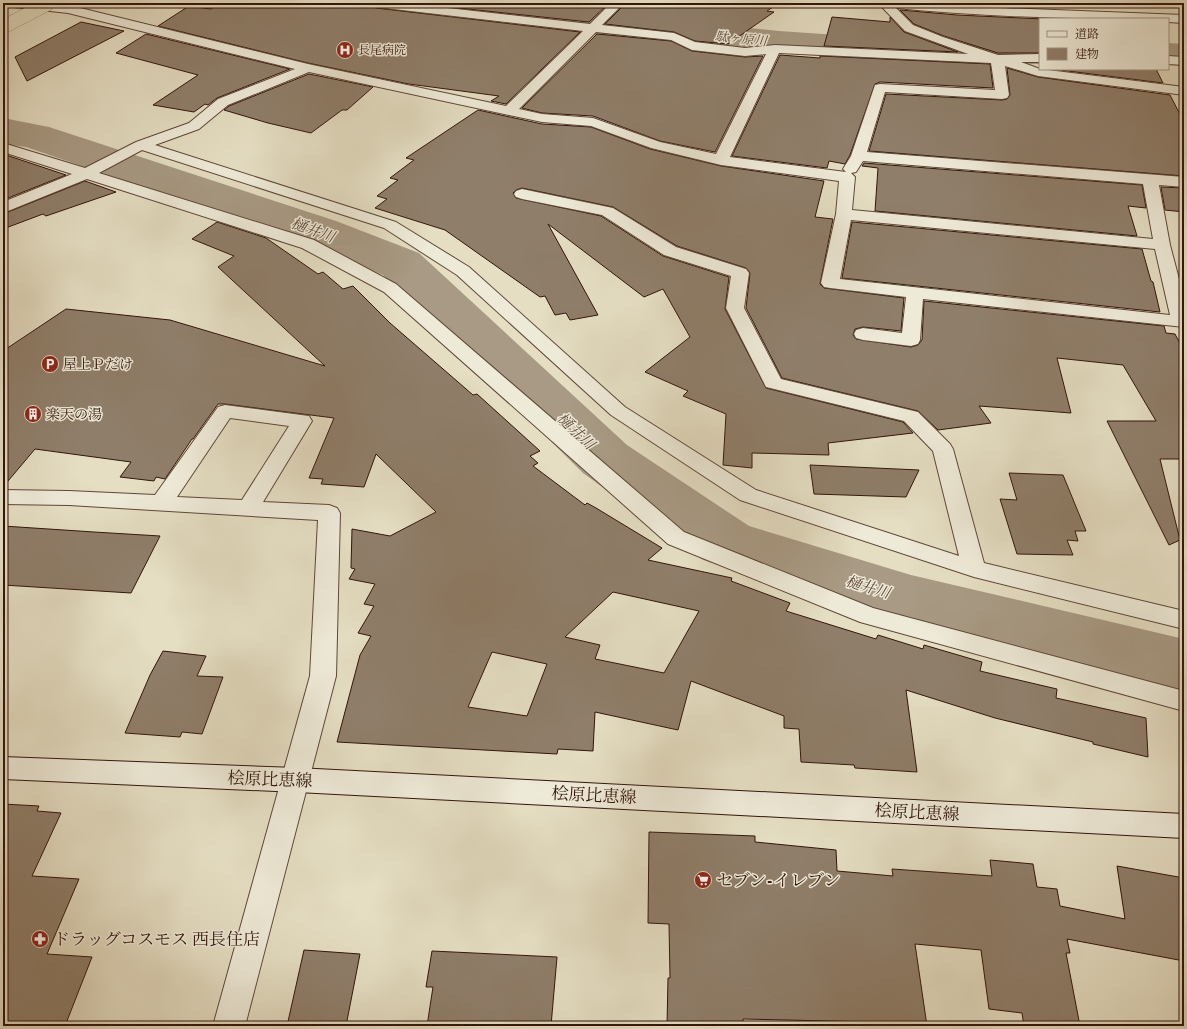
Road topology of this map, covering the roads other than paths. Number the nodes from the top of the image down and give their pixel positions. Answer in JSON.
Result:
{"nodes":[{"id":1,"x":14,"y":3,"type":"edge"},
{"id":2,"x":31,"y":3,"type":"edge"},
{"id":3,"x":48,"y":3,"type":"edge"},
{"id":4,"x":376,"y":3,"type":"edge"},
{"id":5,"x":618,"y":3,"type":"edge"},
{"id":6,"x":891,"y":3,"type":"edge"},
{"id":7,"x":1158,"y":18,"type":"edge"},
{"id":8,"x":1169,"y":18,"type":"edge"},
{"id":9,"x":3,"y":19,"type":"edge"},
{"id":10,"x":598,"y":19,"type":"junction"},
{"id":11,"x":1184,"y":19,"type":"edge"},
{"id":12,"x":3,"y":26,"type":"edge"},
{"id":13,"x":775,"y":50,"type":"junction"},
{"id":14,"x":992,"y":57,"type":"junction"},
{"id":15,"x":1039,"y":58,"type":"edge"},
{"id":16,"x":1169,"y":60,"type":"edge"},
{"id":17,"x":1184,"y":61,"type":"edge"},
{"id":18,"x":308,"y":68,"type":"junction"},
{"id":19,"x":1184,"y":91,"type":"edge"},
{"id":20,"x":509,"y":111,"type":"junction"},
{"id":21,"x":3,"y":147,"type":"edge"},
{"id":22,"x":136,"y":147,"type":"junction"},
{"id":23,"x":858,"y":156,"type":"junction"},
{"id":24,"x":721,"y":160,"type":"junction"},
{"id":25,"x":92,"y":171,"type":"junction"},
{"id":26,"x":847,"y":177,"type":"junction"},
{"id":27,"x":1150,"y":180,"type":"junction"},
{"id":28,"x":1184,"y":182,"type":"edge"},
{"id":29,"x":522,"y":194,"type":"dead end"},
{"id":30,"x":3,"y":208,"type":"edge"},
{"id":31,"x":844,"y":214,"type":"junction"},
{"id":32,"x":1162,"y":245,"type":"junction"},
{"id":33,"x":916,"y":292,"type":"junction"},
{"id":34,"x":863,"y":334,"type":"dead end"},
{"id":35,"x":3,"y":497,"type":"edge"},
{"id":36,"x":161,"y":503,"type":"junction"},
{"id":37,"x":248,"y":508,"type":"junction"},
{"id":38,"x":974,"y":569,"type":"junction"},
{"id":39,"x":1184,"y":620,"type":"edge"},
{"id":40,"x":1184,"y":701,"type":"edge"},
{"id":41,"x":3,"y":768,"type":"edge"},
{"id":42,"x":297,"y":780,"type":"junction"},
{"id":43,"x":1184,"y":826,"type":"edge"},
{"id":44,"x":229,"y":1026,"type":"edge"}],
"edges":[{"from":1,"to":18,"type":"street"},
{"from":2,"to":9,"type":"highway"},
{"from":3,"to":12,"type":"highway","bridge":true},
{"from":4,"to":10,"type":"street"},
{"from":5,"to":10,"type":"street"},
{"from":6,"to":7,"type":"street"},
{"from":6,"to":14,"type":"street"},
{"from":8,"to":11,"type":"street"},
{"from":10,"to":13,"type":"street"},
{"from":10,"to":20,"type":"street"},
{"from":13,"to":14,"type":"street"},
{"from":13,"to":24,"type":"street"},
{"from":14,"to":15,"type":"street"},
{"from":14,"to":19,"type":"street"},
{"from":14,"to":23,"type":"street"},
{"from":16,"to":17,"type":"street"},
{"from":18,"to":20,"type":"street"},
{"from":18,"to":22,"type":"street"},
{"from":20,"to":24,"type":"street"},
{"from":21,"to":25,"type":"street"},
{"from":22,"to":25,"type":"street"},
{"from":22,"to":38,"type":"street"},
{"from":23,"to":26,"type":"street"},
{"from":23,"to":27,"type":"street"},
{"from":24,"to":26,"type":"street"},
{"from":25,"to":30,"type":"street"},
{"from":25,"to":40,"type":"street"},
{"from":26,"to":31,"type":"street"},
{"from":27,"to":28,"type":"street"},
{"from":27,"to":32,"type":"street"},
{"from":29,"to":38,"type":"street"},
{"from":31,"to":32,"type":"street"},
{"from":31,"to":33,"type":"street"},
{"from":32,"to":33,"type":"street"},
{"from":33,"to":34,"type":"street"},
{"from":35,"to":36,"type":"street"},
{"from":36,"to":37,"type":"street"},
{"from":36,"to":37,"type":"street"},
{"from":37,"to":42,"type":"street"},
{"from":38,"to":39,"type":"street"},
{"from":41,"to":42,"type":"street","name":"桧原比恵線"},
{"from":42,"to":43,"type":"street","name":"桧原比恵線"},
{"from":42,"to":44,"type":"street"}]}
